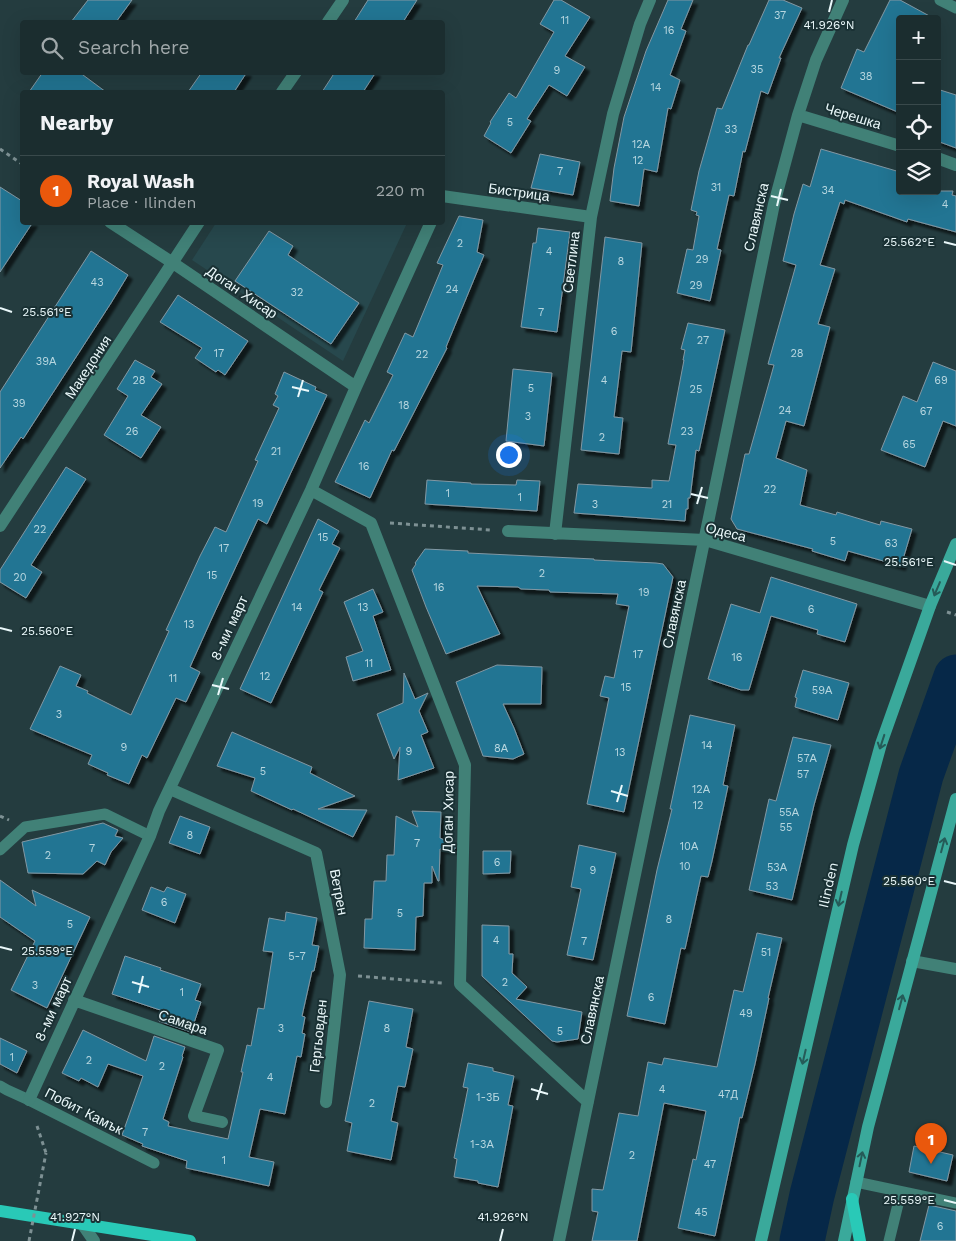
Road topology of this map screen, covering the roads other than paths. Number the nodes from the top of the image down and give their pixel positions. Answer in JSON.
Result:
{"nodes":[{"id":1,"x":343,"y":0,"type":"edge"},
{"id":2,"x":650,"y":0,"type":"edge"},
{"id":3,"x":843,"y":0,"type":"edge"},
{"id":4,"x":940,"y":0,"type":"edge"},
{"id":5,"x":956,"y":8,"type":"edge"},
{"id":6,"x":329,"y":20,"type":"edge"},
{"id":7,"x":294,"y":75,"type":"edge"},
{"id":8,"x":283,"y":90,"type":"edge"},
{"id":9,"x":798,"y":115,"type":"junction"},
{"id":10,"x":896,"y":145,"type":"edge"},
{"id":11,"x":941,"y":159,"type":"edge"},
{"id":12,"x":956,"y":165,"type":"edge"},
{"id":13,"x":445,"y":196,"type":"edge"},
{"id":14,"x":591,"y":217,"type":"junction"},
{"id":15,"x":115,"y":225,"type":"edge"},
{"id":16,"x":197,"y":225,"type":"edge"},
{"id":17,"x":430,"y":225,"type":"edge"},
{"id":18,"x":173,"y":263,"type":"junction"},
{"id":19,"x":356,"y":387,"type":"junction"},
{"id":20,"x":311,"y":490,"type":"junction"},
{"id":21,"x":0,"y":526,"type":"edge"},
{"id":22,"x":508,"y":531,"type":"road end"},
{"id":23,"x":555,"y":534,"type":"junction"},
{"id":24,"x":705,"y":540,"type":"junction"},
{"id":25,"x":956,"y":544,"type":"edge"},
{"id":26,"x":930,"y":606,"type":"junction"},
{"id":27,"x":170,"y":789,"type":"junction"},
{"id":28,"x":956,"y":799,"type":"edge"},
{"id":29,"x":150,"y":836,"type":"junction"},
{"id":30,"x":0,"y":850,"type":"edge"},
{"id":31,"x":912,"y":961,"type":"junction"},
{"id":32,"x":956,"y":969,"type":"edge"},
{"id":33,"x":340,"y":974,"type":"joint"},
{"id":34,"x":74,"y":1000,"type":"junction"},
{"id":35,"x":0,"y":1086,"type":"edge"},
{"id":36,"x":29,"y":1100,"type":"junction"},
{"id":37,"x":326,"y":1102,"type":"dead end"},
{"id":38,"x":588,"y":1102,"type":"junction"},
{"id":39,"x":222,"y":1122,"type":"dead end"},
{"id":40,"x":154,"y":1163,"type":"dead end"},
{"id":41,"x":856,"y":1182,"type":"junction"},
{"id":42,"x":901,"y":1192,"type":"junction"},
{"id":43,"x":852,"y":1199,"type":"junction"},
{"id":44,"x":956,"y":1203,"type":"edge"},
{"id":45,"x":0,"y":1211,"type":"edge"},
{"id":46,"x":83,"y":1225,"type":"junction"},
{"id":47,"x":94,"y":1241,"type":"edge"},
{"id":48,"x":190,"y":1241,"type":"edge"},
{"id":49,"x":559,"y":1241,"type":"edge"},
{"id":50,"x":761,"y":1241,"type":"edge"},
{"id":51,"x":844,"y":1241,"type":"edge"},
{"id":52,"x":860,"y":1241,"type":"edge"},
{"id":53,"x":889,"y":1241,"type":"edge"}],
"edges":[{"from":1,"to":6,"type":"street"},
{"from":2,"to":14,"type":"street","name":"Светлина"},
{"from":3,"to":9,"type":"street","name":"Славянска"},
{"from":4,"to":5,"type":"lane"},
{"from":7,"to":8,"type":"street"},
{"from":9,"to":10,"type":"street","name":"Черешка"},
{"from":9,"to":24,"type":"street","name":"Славянска"},
{"from":11,"to":12,"type":"street"},
{"from":13,"to":14,"type":"street","name":"Бистрица"},
{"from":14,"to":23,"type":"street","name":"Светлина"},
{"from":15,"to":18,"type":"street","name":"Доган Хисар"},
{"from":16,"to":18,"type":"street","name":"Македония"},
{"from":17,"to":19,"type":"street","name":"8-ми март"},
{"from":18,"to":19,"type":"street","name":"Доган Хисар"},
{"from":18,"to":21,"type":"street","name":"Македония"},
{"from":19,"to":20,"type":"street","name":"8-ми март"},
{"from":20,"to":27,"type":"street","name":"8-ми март"},
{"from":20,"to":38,"type":"street","name":"Доган Хисар"},
{"from":22,"to":23,"type":"street","name":"Одеса"},
{"from":23,"to":24,"type":"street","name":"Одеса"},
{"from":24,"to":26,"type":"street","name":"Одеса"},
{"from":24,"to":38,"type":"street","name":"Славянска"},
{"from":25,"to":26,"type":"main road","name":"Ilinden","one_way":true},
{"from":26,"to":50,"type":"main road","name":"Ilinden","one_way":true},
{"from":27,"to":29,"type":"street","name":"8-ми март"},
{"from":27,"to":33,"type":"street","name":"Ветрен"},
{"from":31,"to":28,"type":"main road","one_way":true},
{"from":29,"to":30,"type":"lane"},
{"from":29,"to":34,"type":"street","name":"8-ми март"},
{"from":31,"to":32,"type":"street"},
{"from":41,"to":31,"type":"main road","one_way":true},
{"from":33,"to":37,"type":"street","name":"Гергьовден"},
{"from":34,"to":36,"type":"street","name":"8-ми март"},
{"from":34,"to":39,"type":"street","name":"Самара"},
{"from":35,"to":36,"type":"lane","name":"Побит Камък"},
{"from":36,"to":40,"type":"lane","name":"Побит Камък"},
{"from":38,"to":49,"type":"street","name":"Славянска"},
{"from":41,"to":42,"type":"lane"},
{"from":41,"to":43,"type":"main road"},
{"from":42,"to":44,"type":"lane"},
{"from":42,"to":53,"type":"lane"},
{"from":43,"to":51,"type":"main road"},
{"from":43,"to":52,"type":"main road"},
{"from":45,"to":46,"type":"main road"},
{"from":46,"to":47,"type":"street"},
{"from":46,"to":48,"type":"main road"}]}
